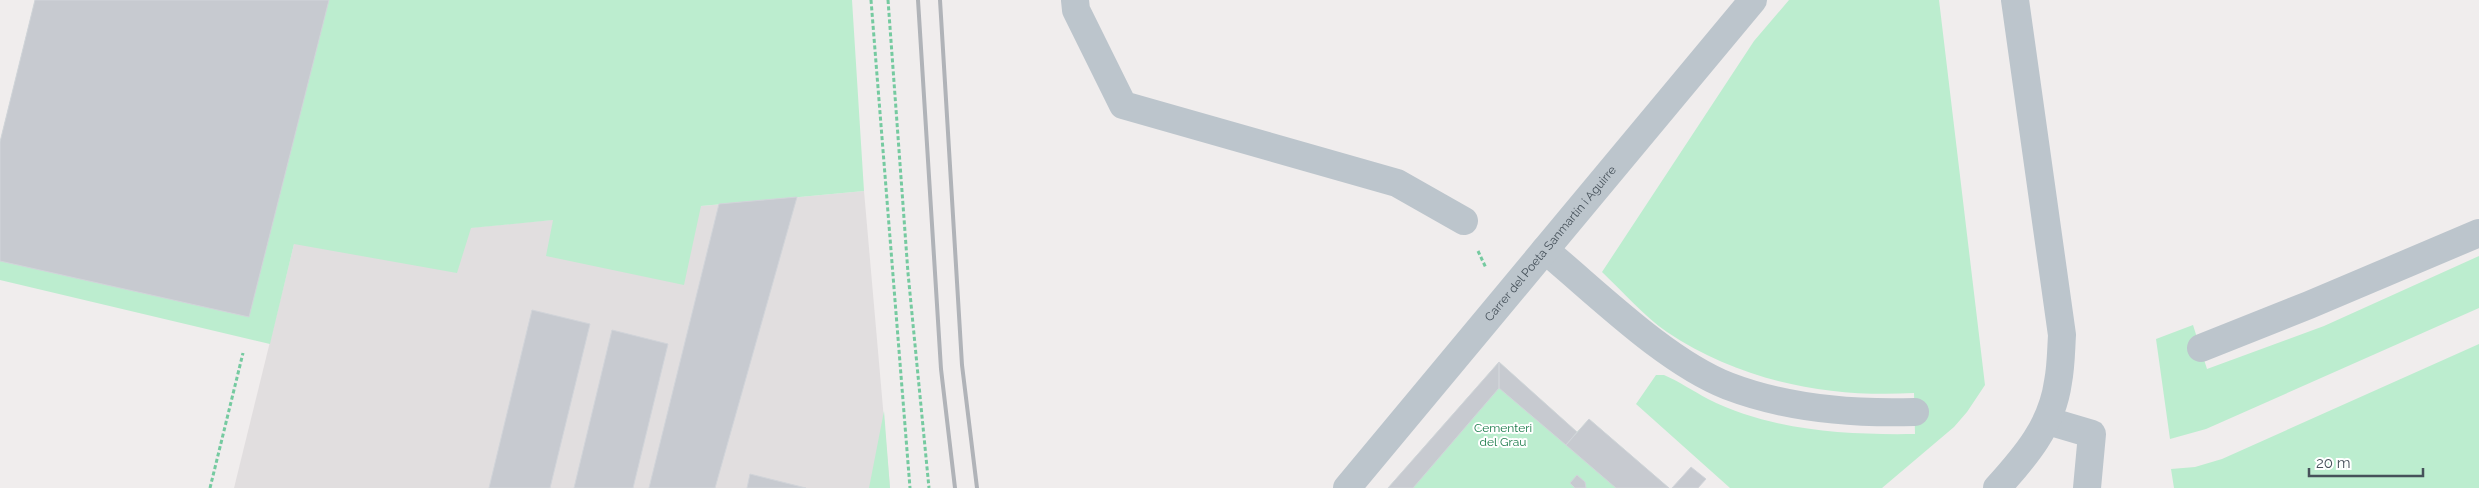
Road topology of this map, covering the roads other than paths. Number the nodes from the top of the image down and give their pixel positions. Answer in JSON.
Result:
{"nodes":[{"id":1,"x":1075,"y":0,"type":"edge"},
{"id":2,"x":1753,"y":0,"type":"edge"},
{"id":3,"x":2015,"y":0,"type":"edge"},
{"id":4,"x":1464,"y":221,"type":"road end"},
{"id":5,"x":2479,"y":233,"type":"edge"},
{"id":6,"x":1545,"y":250,"type":"junction"},
{"id":7,"x":2201,"y":348,"type":"dead end"},
{"id":8,"x":1915,"y":412,"type":"dead end"},
{"id":9,"x":2048,"y":421,"type":"junction"},
{"id":10,"x":1348,"y":488,"type":"edge"},
{"id":11,"x":1997,"y":488,"type":"edge"},
{"id":12,"x":2088,"y":488,"type":"edge"}],
"edges":[{"from":1,"to":4,"type":"street"},
{"from":2,"to":6,"type":"street","name":"Carrer del Poeta Sanmartín i Aguirre"},
{"from":3,"to":9,"type":"street"},
{"from":5,"to":7,"type":"street"},
{"from":6,"to":8,"type":"street"},
{"from":6,"to":10,"type":"street","name":"Carrer del Poeta Sanmartín i Aguirre"},
{"from":9,"to":11,"type":"street"},
{"from":9,"to":12,"type":"street"}]}
